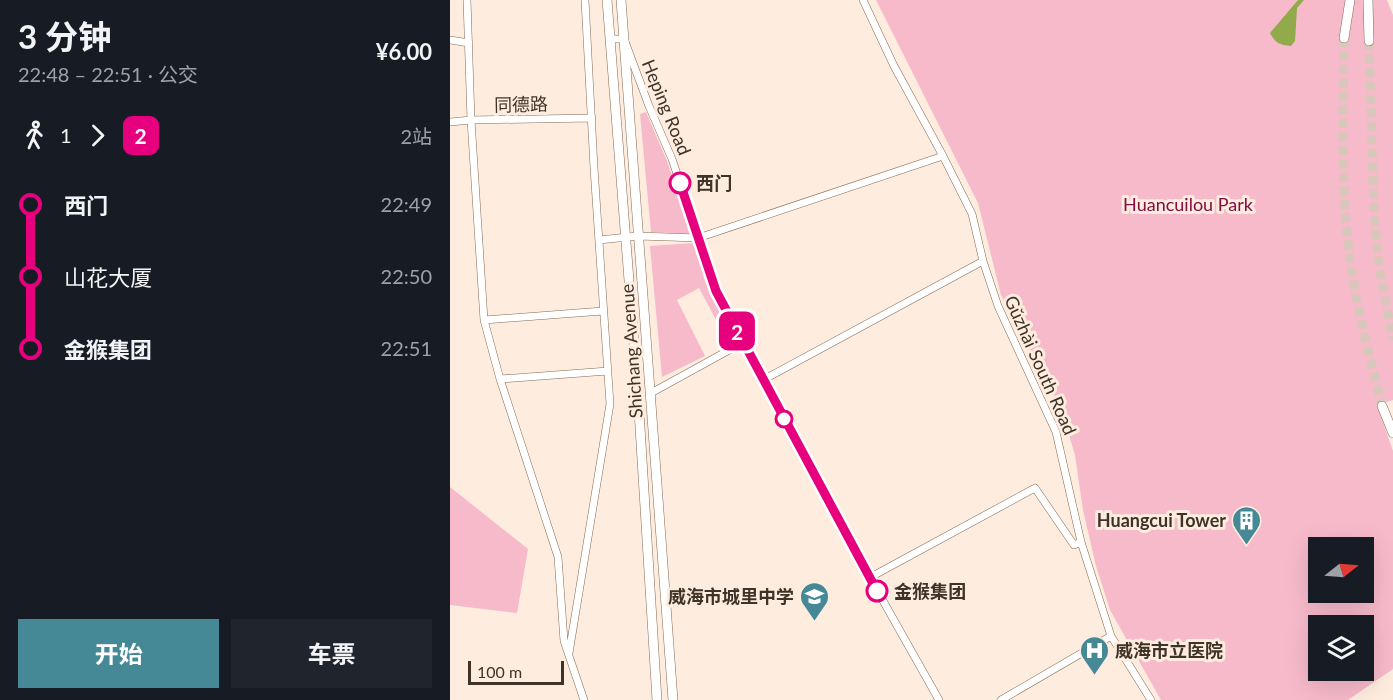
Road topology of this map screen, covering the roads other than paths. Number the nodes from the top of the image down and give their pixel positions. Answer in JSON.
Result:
{"nodes":[{"id":1,"x":467,"y":0,"type":"edge"},
{"id":2,"x":585,"y":0,"type":"edge"},
{"id":3,"x":607,"y":0,"type":"edge"},
{"id":4,"x":621,"y":0,"type":"edge"},
{"id":5,"x":863,"y":0,"type":"edge"},
{"id":6,"x":1350,"y":0,"type":"edge"},
{"id":7,"x":1368,"y":0,"type":"edge"},
{"id":8,"x":1344,"y":38,"type":"tunnel mouth"},
{"id":9,"x":610,"y":39,"type":"junction"},
{"id":10,"x":624,"y":39,"type":"junction"},
{"id":11,"x":450,"y":40,"type":"edge"},
{"id":12,"x":1369,"y":41,"type":"tunnel mouth"},
{"id":13,"x":469,"y":44,"type":"junction"},
{"id":14,"x":592,"y":118,"type":"junction"},
{"id":15,"x":471,"y":120,"type":"junction"},
{"id":16,"x":450,"y":122,"type":"edge"},
{"id":17,"x":943,"y":156,"type":"junction"},
{"id":18,"x":638,"y":236,"type":"junction"},
{"id":19,"x":625,"y":237,"type":"junction"},
{"id":20,"x":698,"y":238,"type":"junction"},
{"id":21,"x":598,"y":240,"type":"junction"},
{"id":22,"x":983,"y":261,"type":"junction"},
{"id":23,"x":603,"y":311,"type":"junction"},
{"id":24,"x":484,"y":320,"type":"junction"},
{"id":25,"x":742,"y":343,"type":"junction"},
{"id":26,"x":608,"y":371,"type":"junction"},
{"id":27,"x":500,"y":379,"type":"junction"},
{"id":28,"x":763,"y":380,"type":"junction"},
{"id":29,"x":651,"y":393,"type":"junction"},
{"id":30,"x":1382,"y":405,"type":"tunnel mouth"},
{"id":31,"x":1393,"y":433,"type":"edge"},
{"id":32,"x":1082,"y":542,"type":"junction"},
{"id":33,"x":869,"y":578,"type":"junction"},
{"id":34,"x":1111,"y":636,"type":"junction"},
{"id":35,"x":569,"y":657,"type":"junction"},
{"id":36,"x":584,"y":700,"type":"edge"},
{"id":37,"x":657,"y":700,"type":"edge"},
{"id":38,"x":673,"y":700,"type":"edge"},
{"id":39,"x":939,"y":700,"type":"edge"},
{"id":40,"x":1001,"y":700,"type":"edge"},
{"id":41,"x":1151,"y":700,"type":"edge"}],
"edges":[{"from":1,"to":13,"type":"street"},
{"from":2,"to":14,"type":"street"},
{"from":3,"to":9,"type":"main road","name":"Shichang Avenue"},
{"from":4,"to":10,"type":"main road","name":"Shichang Avenue"},
{"from":5,"to":17,"type":"street","name":"Gǔzhài South Road"},
{"from":6,"to":8,"type":"main road"},
{"from":7,"to":12,"type":"main road"},
{"from":9,"to":10,"type":"street"},
{"from":9,"to":19,"type":"main road","name":"Shichang Avenue"},
{"from":10,"to":18,"type":"main road","name":"Shichang Avenue"},
{"from":10,"to":20,"type":"street","name":"Heping Road"},
{"from":11,"to":13,"type":"street"},
{"from":13,"to":15,"type":"street"},
{"from":14,"to":15,"type":"street","name":"同德路"},
{"from":14,"to":21,"type":"street"},
{"from":15,"to":16,"type":"street","name":"同德路"},
{"from":15,"to":24,"type":"street"},
{"from":17,"to":20,"type":"street"},
{"from":17,"to":22,"type":"street","name":"Gǔzhài South Road"},
{"from":18,"to":19,"type":"street"},
{"from":18,"to":20,"type":"street"},
{"from":18,"to":29,"type":"main road","name":"Shichang Avenue"},
{"from":19,"to":21,"type":"street"},
{"from":19,"to":37,"type":"main road","name":"Shichang Avenue"},
{"from":20,"to":25,"type":"street","name":"Heping Road"},
{"from":21,"to":23,"type":"street"},
{"from":22,"to":28,"type":"street"},
{"from":22,"to":32,"type":"street","name":"Gǔzhài South Road"},
{"from":23,"to":24,"type":"street"},
{"from":23,"to":26,"type":"street"},
{"from":24,"to":27,"type":"street"},
{"from":25,"to":28,"type":"street","name":"Heping Road"},
{"from":25,"to":29,"type":"street"},
{"from":26,"to":27,"type":"street"},
{"from":26,"to":35,"type":"street"},
{"from":27,"to":35,"type":"street"},
{"from":28,"to":33,"type":"street","name":"Heping Road"},
{"from":29,"to":38,"type":"main road","name":"Shichang Avenue"},
{"from":30,"to":31,"type":"main road"},
{"from":32,"to":33,"type":"street"},
{"from":32,"to":34,"type":"street","name":"Gǔzhài South Road"},
{"from":33,"to":39,"type":"street","name":"Heping Road"},
{"from":34,"to":40,"type":"street"},
{"from":34,"to":41,"type":"street","name":"Gǔzhài South Road"},
{"from":35,"to":36,"type":"street"}]}
